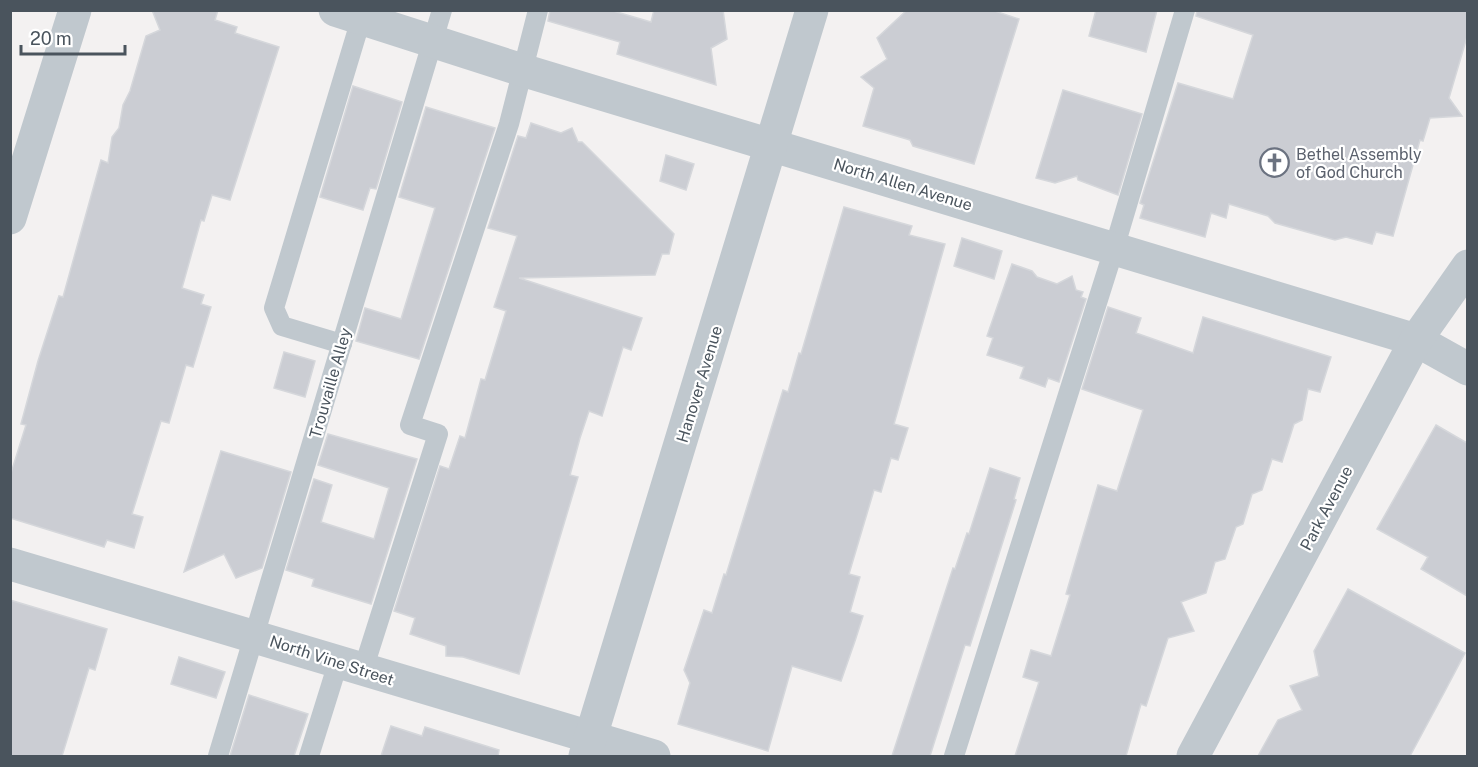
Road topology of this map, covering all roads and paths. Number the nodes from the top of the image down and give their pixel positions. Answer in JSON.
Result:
{"nodes":[{"id":1,"x":75,"y":10,"type":"edge"},
{"id":2,"x":442,"y":10,"type":"edge"},
{"id":3,"x":538,"y":10,"type":"edge"},
{"id":4,"x":812,"y":10,"type":"edge"},
{"id":5,"x":1185,"y":10,"type":"edge"},
{"id":6,"x":348,"y":15,"type":"edge"},
{"id":7,"x":433,"y":41,"type":"junction"},
{"id":8,"x":522,"y":70,"type":"junction"},
{"id":9,"x":771,"y":144,"type":"junction"},
{"id":10,"x":10,"y":218,"type":"edge"},
{"id":11,"x":1114,"y":249,"type":"junction"},
{"id":12,"x":1467,"y":266,"type":"edge"},
{"id":13,"x":1416,"y":340,"type":"junction"},
{"id":14,"x":342,"y":344,"type":"junction"},
{"id":15,"x":1467,"y":369,"type":"edge"},
{"id":16,"x":10,"y":564,"type":"edge"},
{"id":17,"x":256,"y":635,"type":"junction"},
{"id":18,"x":350,"y":667,"type":"junction"},
{"id":19,"x":587,"y":747,"type":"edge"},
{"id":20,"x":218,"y":756,"type":"edge"},
{"id":21,"x":309,"y":756,"type":"edge"},
{"id":22,"x":654,"y":756,"type":"edge"},
{"id":23,"x":954,"y":756,"type":"edge"},
{"id":24,"x":1193,"y":756,"type":"edge"}],
"edges":[{"from":1,"to":10,"type":"street"},
{"from":2,"to":7,"type":"lane","name":"Trouvaille Alley"},
{"from":3,"to":8,"type":"lane"},
{"from":4,"to":9,"type":"street","name":"Hanover Avenue"},
{"from":5,"to":11,"type":"lane"},
{"from":6,"to":7,"type":"street","name":"North Allen Avenue"},
{"from":6,"to":14,"type":"lane"},
{"from":7,"to":8,"type":"street","name":"North Allen Avenue"},
{"from":7,"to":14,"type":"lane","name":"Trouvaille Alley"},
{"from":8,"to":9,"type":"street","name":"North Allen Avenue"},
{"from":8,"to":18,"type":"lane"},
{"from":9,"to":11,"type":"street","name":"North Allen Avenue"},
{"from":9,"to":19,"type":"street","name":"Hanover Avenue"},
{"from":11,"to":13,"type":"street","name":"North Allen Avenue"},
{"from":11,"to":23,"type":"lane"},
{"from":12,"to":13,"type":"street","name":"Park Avenue"},
{"from":13,"to":15,"type":"street","name":"North Allen Avenue"},
{"from":13,"to":24,"type":"street","name":"Park Avenue"},
{"from":14,"to":17,"type":"lane","name":"Trouvaille Alley"},
{"from":16,"to":17,"type":"street","name":"North Vine Street"},
{"from":17,"to":18,"type":"street","name":"North Vine Street"},
{"from":17,"to":20,"type":"lane","name":"Trouvaille Alley"},
{"from":18,"to":19,"type":"street","name":"North Vine Street"},
{"from":18,"to":21,"type":"lane"},
{"from":19,"to":22,"type":"street","name":"North Vine Street"}]}
